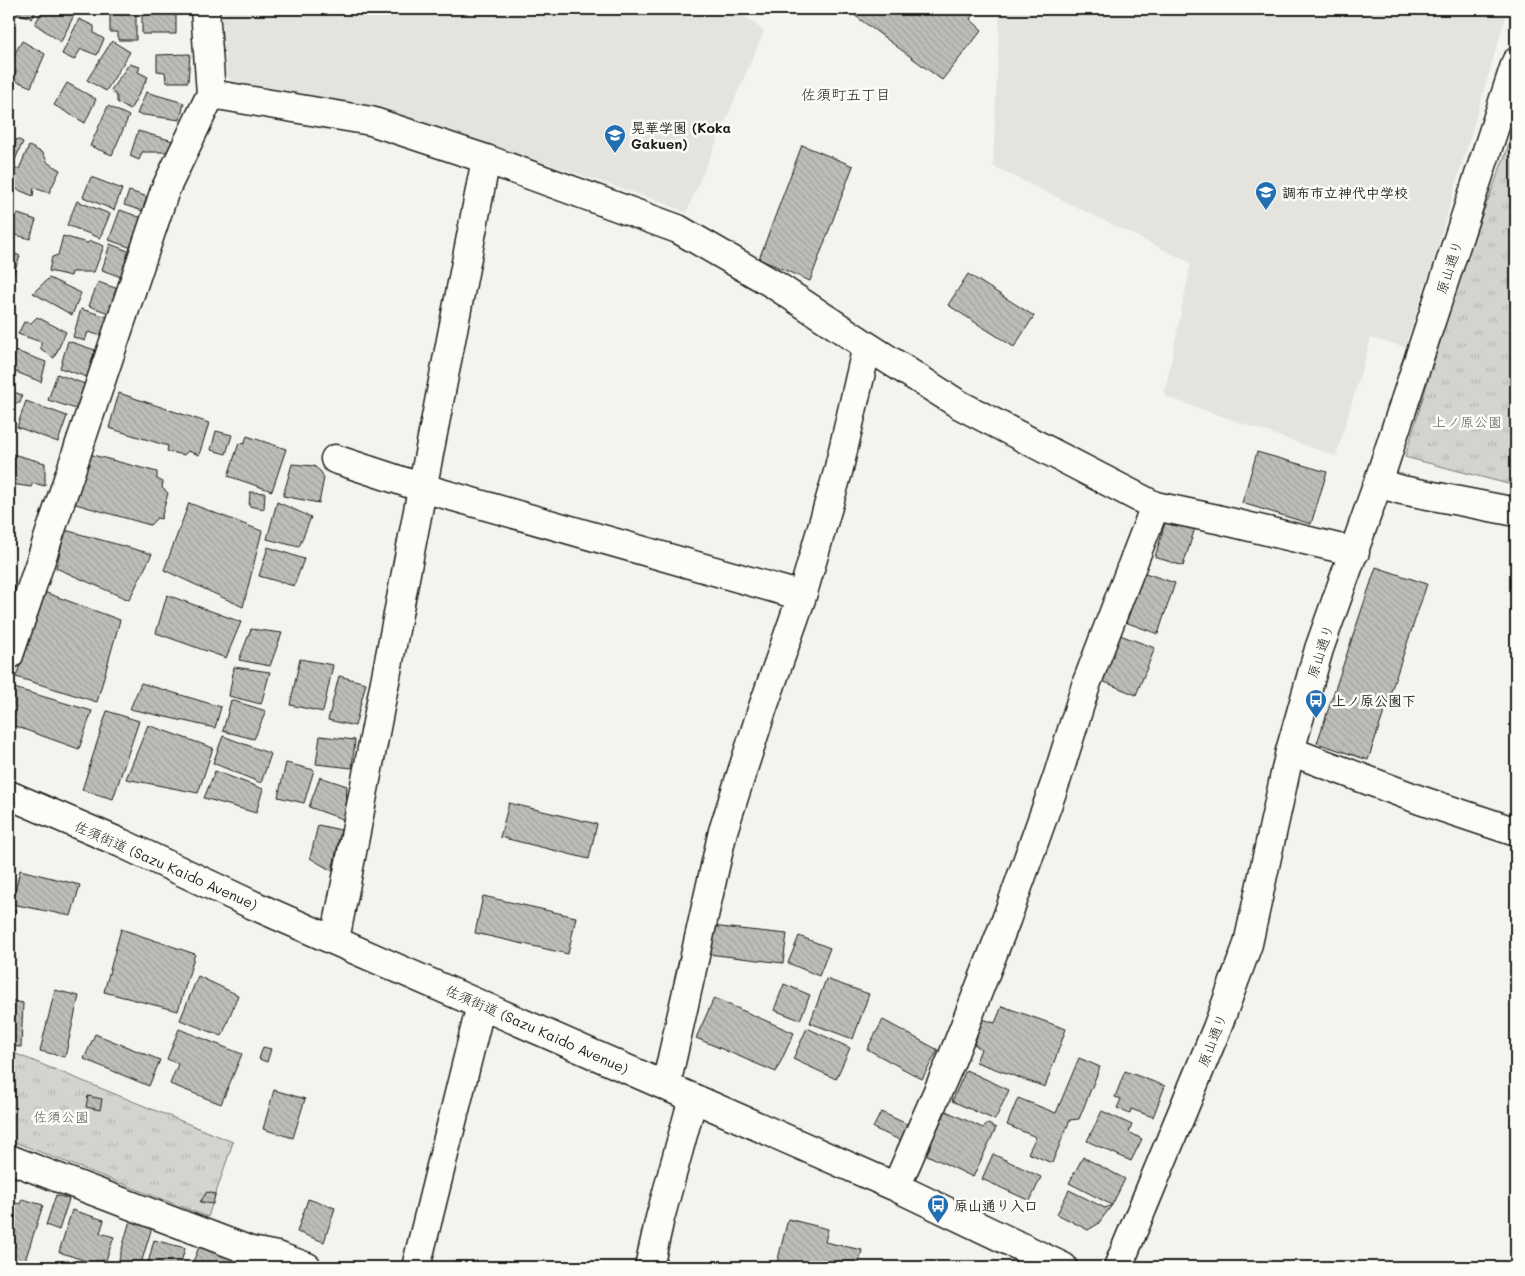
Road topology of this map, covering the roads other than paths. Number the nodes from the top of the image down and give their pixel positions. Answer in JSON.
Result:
{"nodes":[{"id":1,"x":205,"y":9,"type":"edge"},
{"id":2,"x":1516,"y":62,"type":"edge"},
{"id":3,"x":211,"y":94,"type":"junction"},
{"id":4,"x":486,"y":159,"type":"junction"},
{"id":5,"x":867,"y":346,"type":"junction"},
{"id":6,"x":335,"y":460,"type":"dead end"},
{"id":7,"x":1378,"y":483,"type":"junction"},
{"id":8,"x":422,"y":488,"type":"junction"},
{"id":9,"x":1155,"y":506,"type":"junction"},
{"id":10,"x":1516,"y":512,"type":"edge"},
{"id":11,"x":1355,"y":552,"type":"junction"},
{"id":12,"x":802,"y":596,"type":"junction"},
{"id":13,"x":9,"y":656,"type":"edge"},
{"id":14,"x":1290,"y":751,"type":"junction"},
{"id":15,"x":9,"y":795,"type":"edge"},
{"id":16,"x":1516,"y":832,"type":"edge"},
{"id":17,"x":335,"y":940,"type":"junction"},
{"id":18,"x":481,"y":1005,"type":"junction"},
{"id":19,"x":666,"y":1085,"type":"junction"},
{"id":20,"x":693,"y":1098,"type":"junction"},
{"id":21,"x":9,"y":1160,"type":"edge"},
{"id":22,"x":896,"y":1187,"type":"junction"},
{"id":23,"x":307,"y":1267,"type":"edge"},
{"id":24,"x":416,"y":1267,"type":"edge"},
{"id":25,"x":649,"y":1267,"type":"edge"},
{"id":26,"x":1063,"y":1267,"type":"edge"},
{"id":27,"x":1118,"y":1267,"type":"edge"}],
"edges":[{"from":1,"to":3,"type":"street"},
{"from":2,"to":7,"type":"street","name":"原山通り"},
{"from":3,"to":4,"type":"street"},
{"from":3,"to":13,"type":"street"},
{"from":4,"to":5,"type":"street"},
{"from":4,"to":8,"type":"street"},
{"from":5,"to":9,"type":"street"},
{"from":5,"to":12,"type":"street"},
{"from":6,"to":8,"type":"street"},
{"from":7,"to":10,"type":"street"},
{"from":7,"to":11,"type":"street","name":"原山通り"},
{"from":8,"to":12,"type":"street"},
{"from":8,"to":17,"type":"street"},
{"from":9,"to":11,"type":"street"},
{"from":9,"to":22,"type":"street"},
{"from":11,"to":14,"type":"street","name":"原山通り"},
{"from":12,"to":19,"type":"street"},
{"from":14,"to":16,"type":"street"},
{"from":14,"to":27,"type":"street","name":"原山通り"},
{"from":15,"to":17,"type":"street","name":"佐須街道 (Sazu Kaido Avenue)"},
{"from":17,"to":18,"type":"street","name":"佐須街道 (Sazu Kaido Avenue)"},
{"from":18,"to":19,"type":"street","name":"佐須街道 (Sazu Kaido Avenue)"},
{"from":18,"to":24,"type":"street"},
{"from":19,"to":20,"type":"street","name":"佐須街道 (Sazu Kaido Avenue)"},
{"from":20,"to":22,"type":"street","name":"佐須街道 (Sazu Kaido Avenue)"},
{"from":20,"to":25,"type":"street"},
{"from":21,"to":23,"type":"street"},
{"from":22,"to":26,"type":"street","name":"佐須街道 (Sazu Kaido Avenue)"}]}
